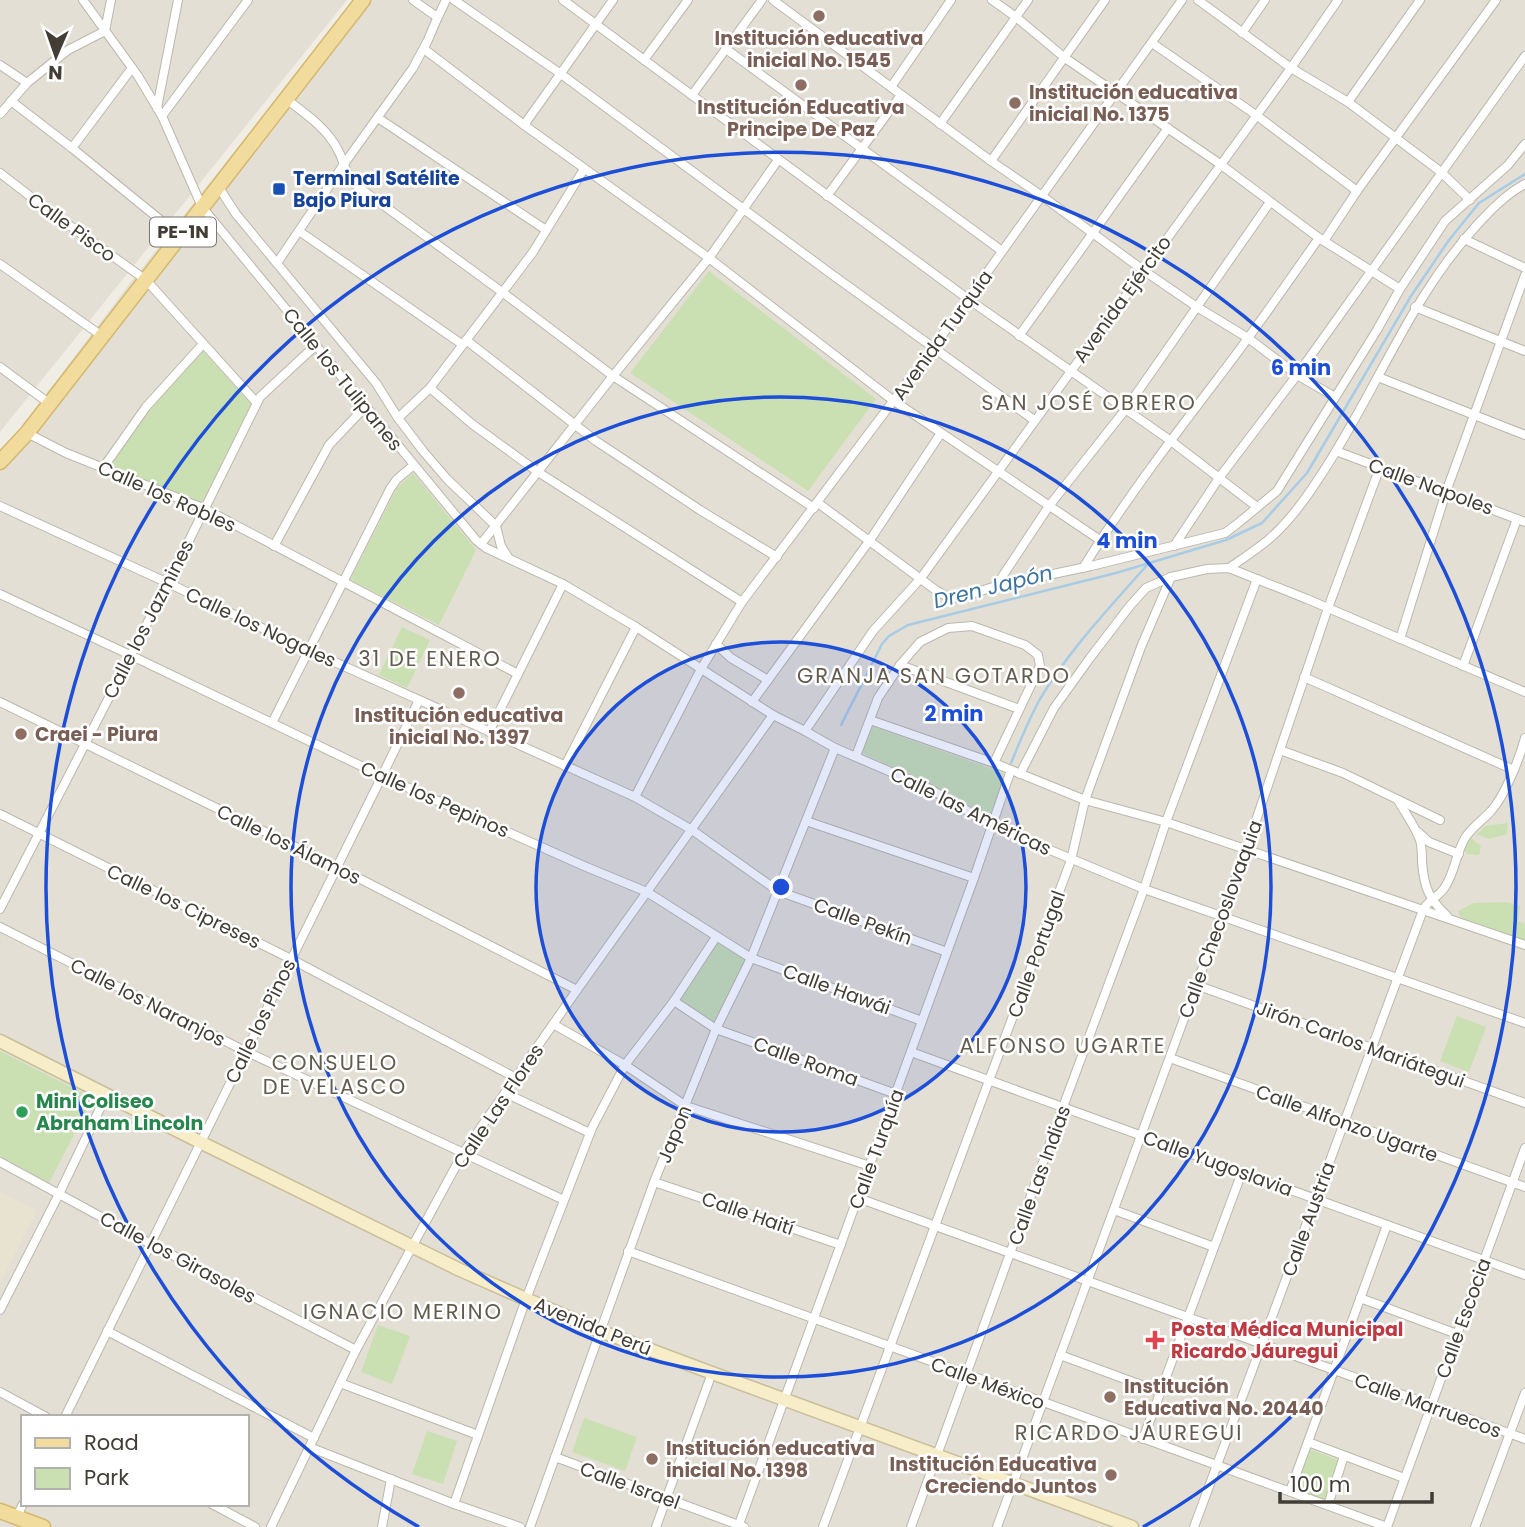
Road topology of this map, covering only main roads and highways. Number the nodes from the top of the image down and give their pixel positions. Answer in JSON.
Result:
{"nodes":[{"id":1,"x":363,"y":0,"type":"edge"},
{"id":2,"x":0,"y":462,"type":"edge"},
{"id":3,"x":0,"y":1511,"type":"edge"},
{"id":4,"x":20,"y":1511,"type":"edge"},
{"id":5,"x":43,"y":1527,"type":"edge"}],
"edges":[{"from":1,"to":2,"type":"main road","number":"PE-1N"},
{"from":3,"to":4,"type":"main road"},
{"from":4,"to":5,"type":"main road"}]}
